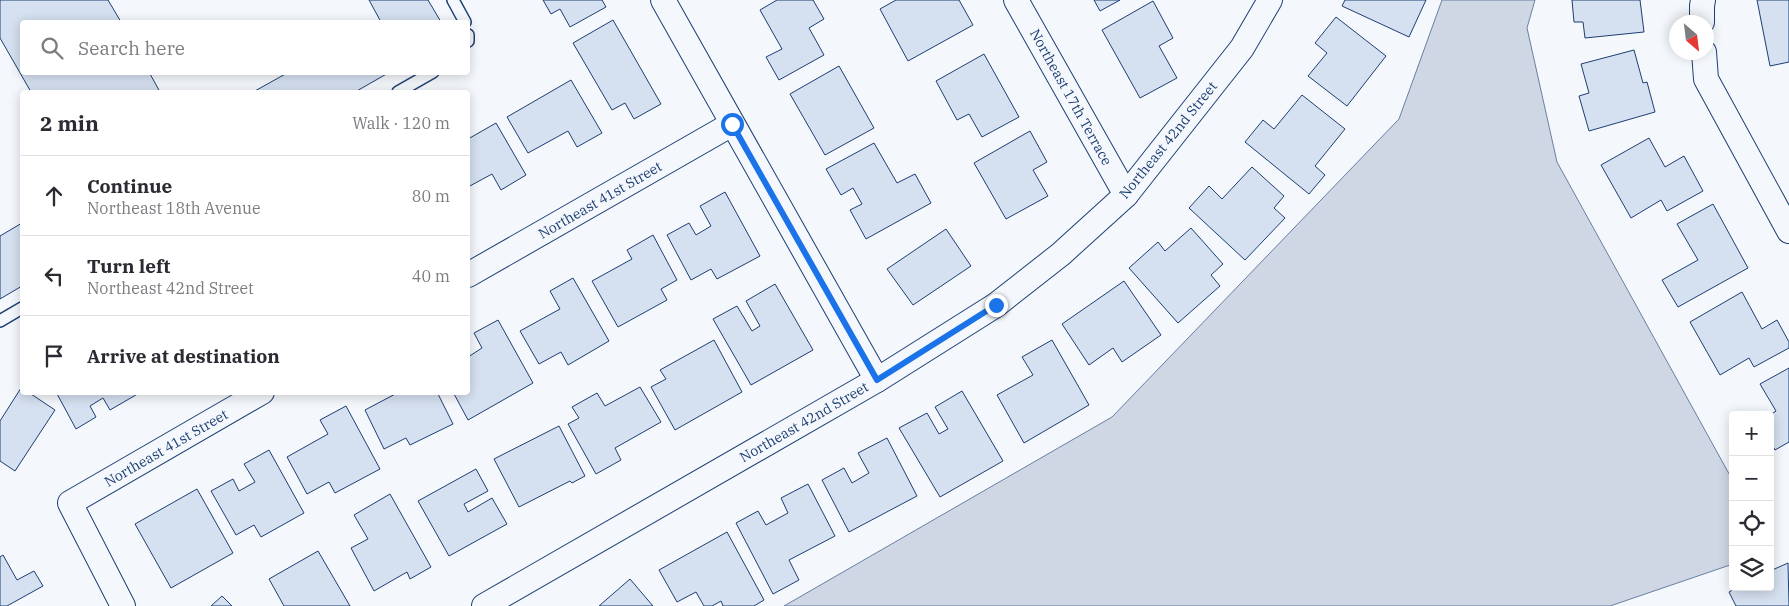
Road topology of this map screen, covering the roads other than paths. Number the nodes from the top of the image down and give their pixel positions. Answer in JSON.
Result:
{"nodes":[{"id":1,"x":453,"y":0,"type":"edge"},
{"id":2,"x":663,"y":0,"type":"edge"},
{"id":3,"x":1016,"y":0,"type":"edge"},
{"id":4,"x":1270,"y":0,"type":"edge"},
{"id":5,"x":1703,"y":0,"type":"edge"},
{"id":6,"x":1702,"y":15,"type":"edge"},
{"id":7,"x":464,"y":20,"type":"edge"},
{"id":8,"x":1705,"y":60,"type":"edge"},
{"id":9,"x":428,"y":75,"type":"edge"},
{"id":10,"x":402,"y":90,"type":"edge"},
{"id":11,"x":732,"y":124,"type":"junction"},
{"id":12,"x":1126,"y":195,"type":"junction"},
{"id":13,"x":1789,"y":231,"type":"edge"},
{"id":14,"x":470,"y":274,"type":"edge"},
{"id":15,"x":20,"y":309,"type":"edge"},
{"id":16,"x":0,"y":320,"type":"edge"},
{"id":17,"x":877,"y":380,"type":"junction"},
{"id":18,"x":257,"y":395,"type":"edge"},
{"id":19,"x":123,"y":606,"type":"edge"},
{"id":20,"x":484,"y":606,"type":"edge"}],
"edges":[{"from":1,"to":7,"type":"lane"},
{"from":2,"to":11,"type":"street"},
{"from":3,"to":12,"type":"street","name":"Northeast 17th Terrace"},
{"from":4,"to":12,"type":"street","name":"Northeast 42nd Street"},
{"from":5,"to":6,"type":"street"},
{"from":8,"to":13,"type":"street"},
{"from":9,"to":10,"type":"lane"},
{"from":11,"to":14,"type":"street","name":"Northeast 41st Street"},
{"from":11,"to":17,"type":"street"},
{"from":12,"to":17,"type":"street","name":"Northeast 42nd Street"},
{"from":15,"to":16,"type":"lane"},
{"from":17,"to":20,"type":"street","name":"Northeast 42nd Street"},
{"from":18,"to":19,"type":"street","name":"Northeast 41st Street"}]}
